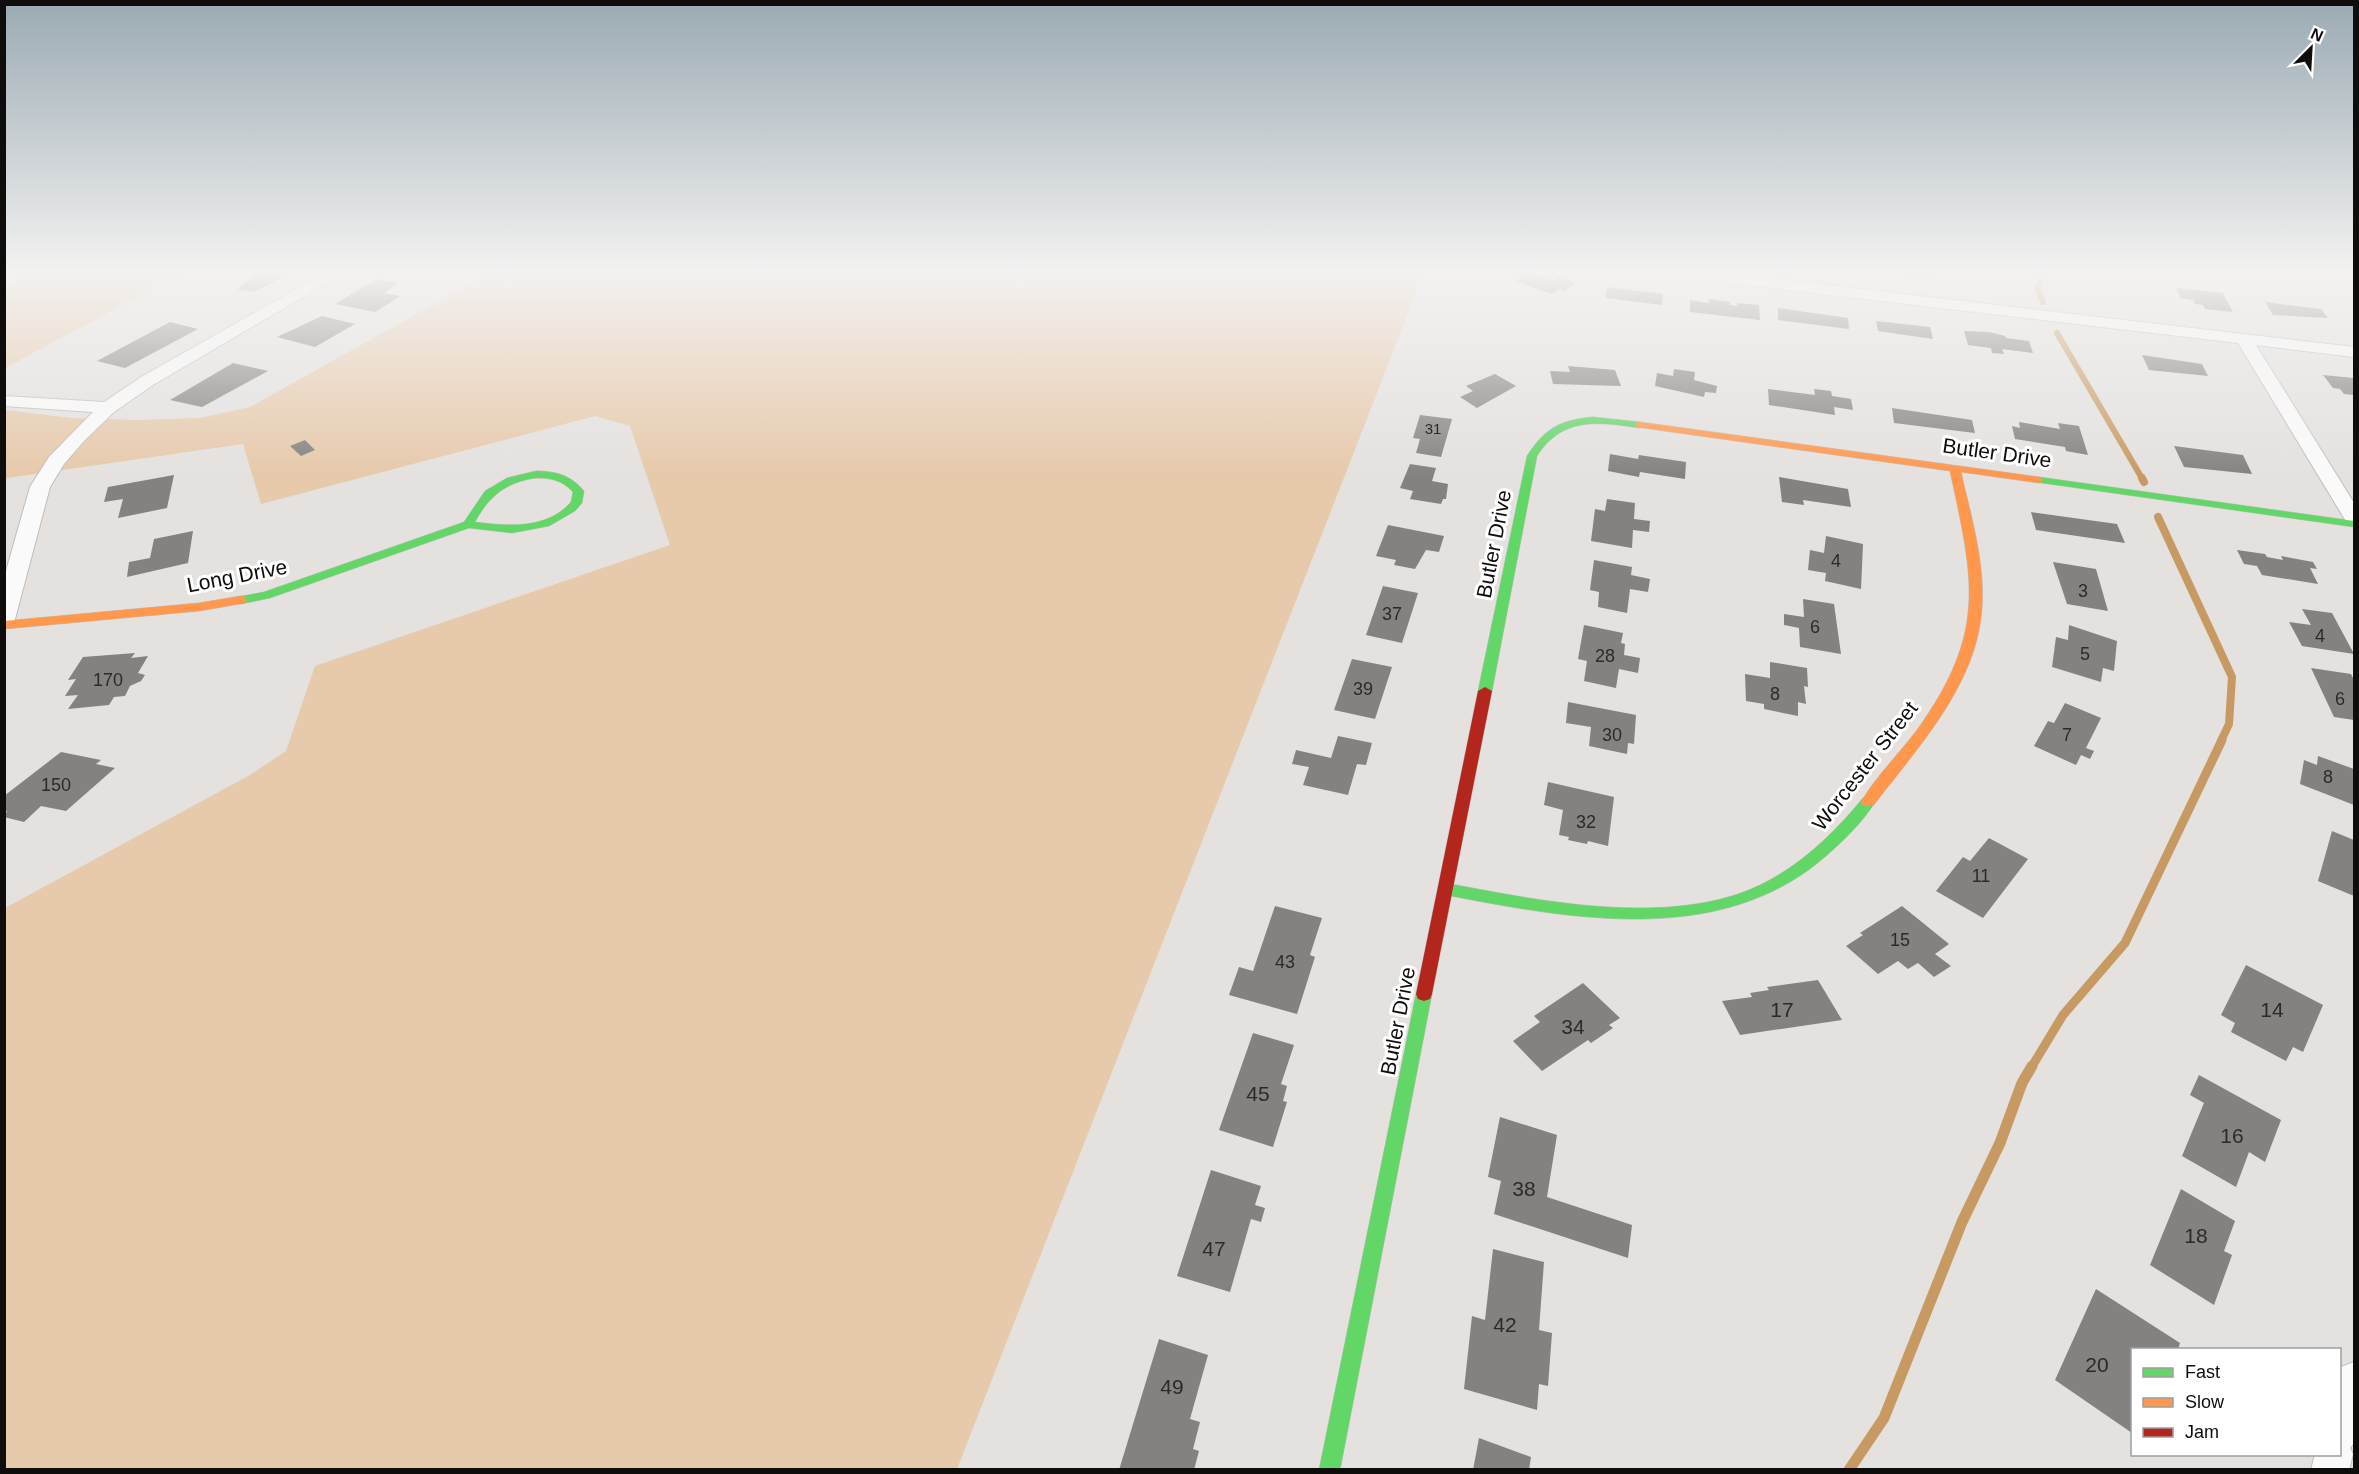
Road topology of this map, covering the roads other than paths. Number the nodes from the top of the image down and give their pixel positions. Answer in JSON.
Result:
{"nodes":[{"id":1,"x":221,"y":339,"type":"edge"},
{"id":2,"x":2244,"y":339,"type":"joint"},
{"id":3,"x":2355,"y":352,"type":"edge"},
{"id":4,"x":4,"y":401,"type":"edge"},
{"id":5,"x":108,"y":408,"type":"junction"},
{"id":6,"x":1955,"y":469,"type":"junction"},
{"id":7,"x":2355,"y":518,"type":"edge"},
{"id":8,"x":2355,"y":524,"type":"edge"},
{"id":9,"x":468,"y":525,"type":"junction"},
{"id":10,"x":4,"y":619,"type":"edge"},
{"id":11,"x":4,"y":625,"type":"edge"},
{"id":12,"x":1446,"y":889,"type":"junction"},
{"id":13,"x":2355,"y":1380,"type":"edge"},
{"id":14,"x":2341,"y":1430,"type":"edge"},
{"id":15,"x":1329,"y":1470,"type":"edge"}],
"edges":[{"from":1,"to":5,"type":"street"},
{"from":2,"to":3,"type":"street"},
{"from":2,"to":7,"type":"street"},
{"from":4,"to":5,"type":"street"},
{"from":5,"to":10,"type":"street"},
{"from":6,"to":8,"type":"street","name":"Butler Drive"},
{"from":6,"to":12,"type":"street","name":"Worcester Street"},
{"from":6,"to":12,"type":"street","name":"Butler Drive"},
{"from":9,"to":9,"type":"street","name":"Long Drive"},
{"from":9,"to":11,"type":"street","name":"Long Drive"},
{"from":12,"to":15,"type":"street","name":"Butler Drive"},
{"from":13,"to":14,"type":"street"}]}
